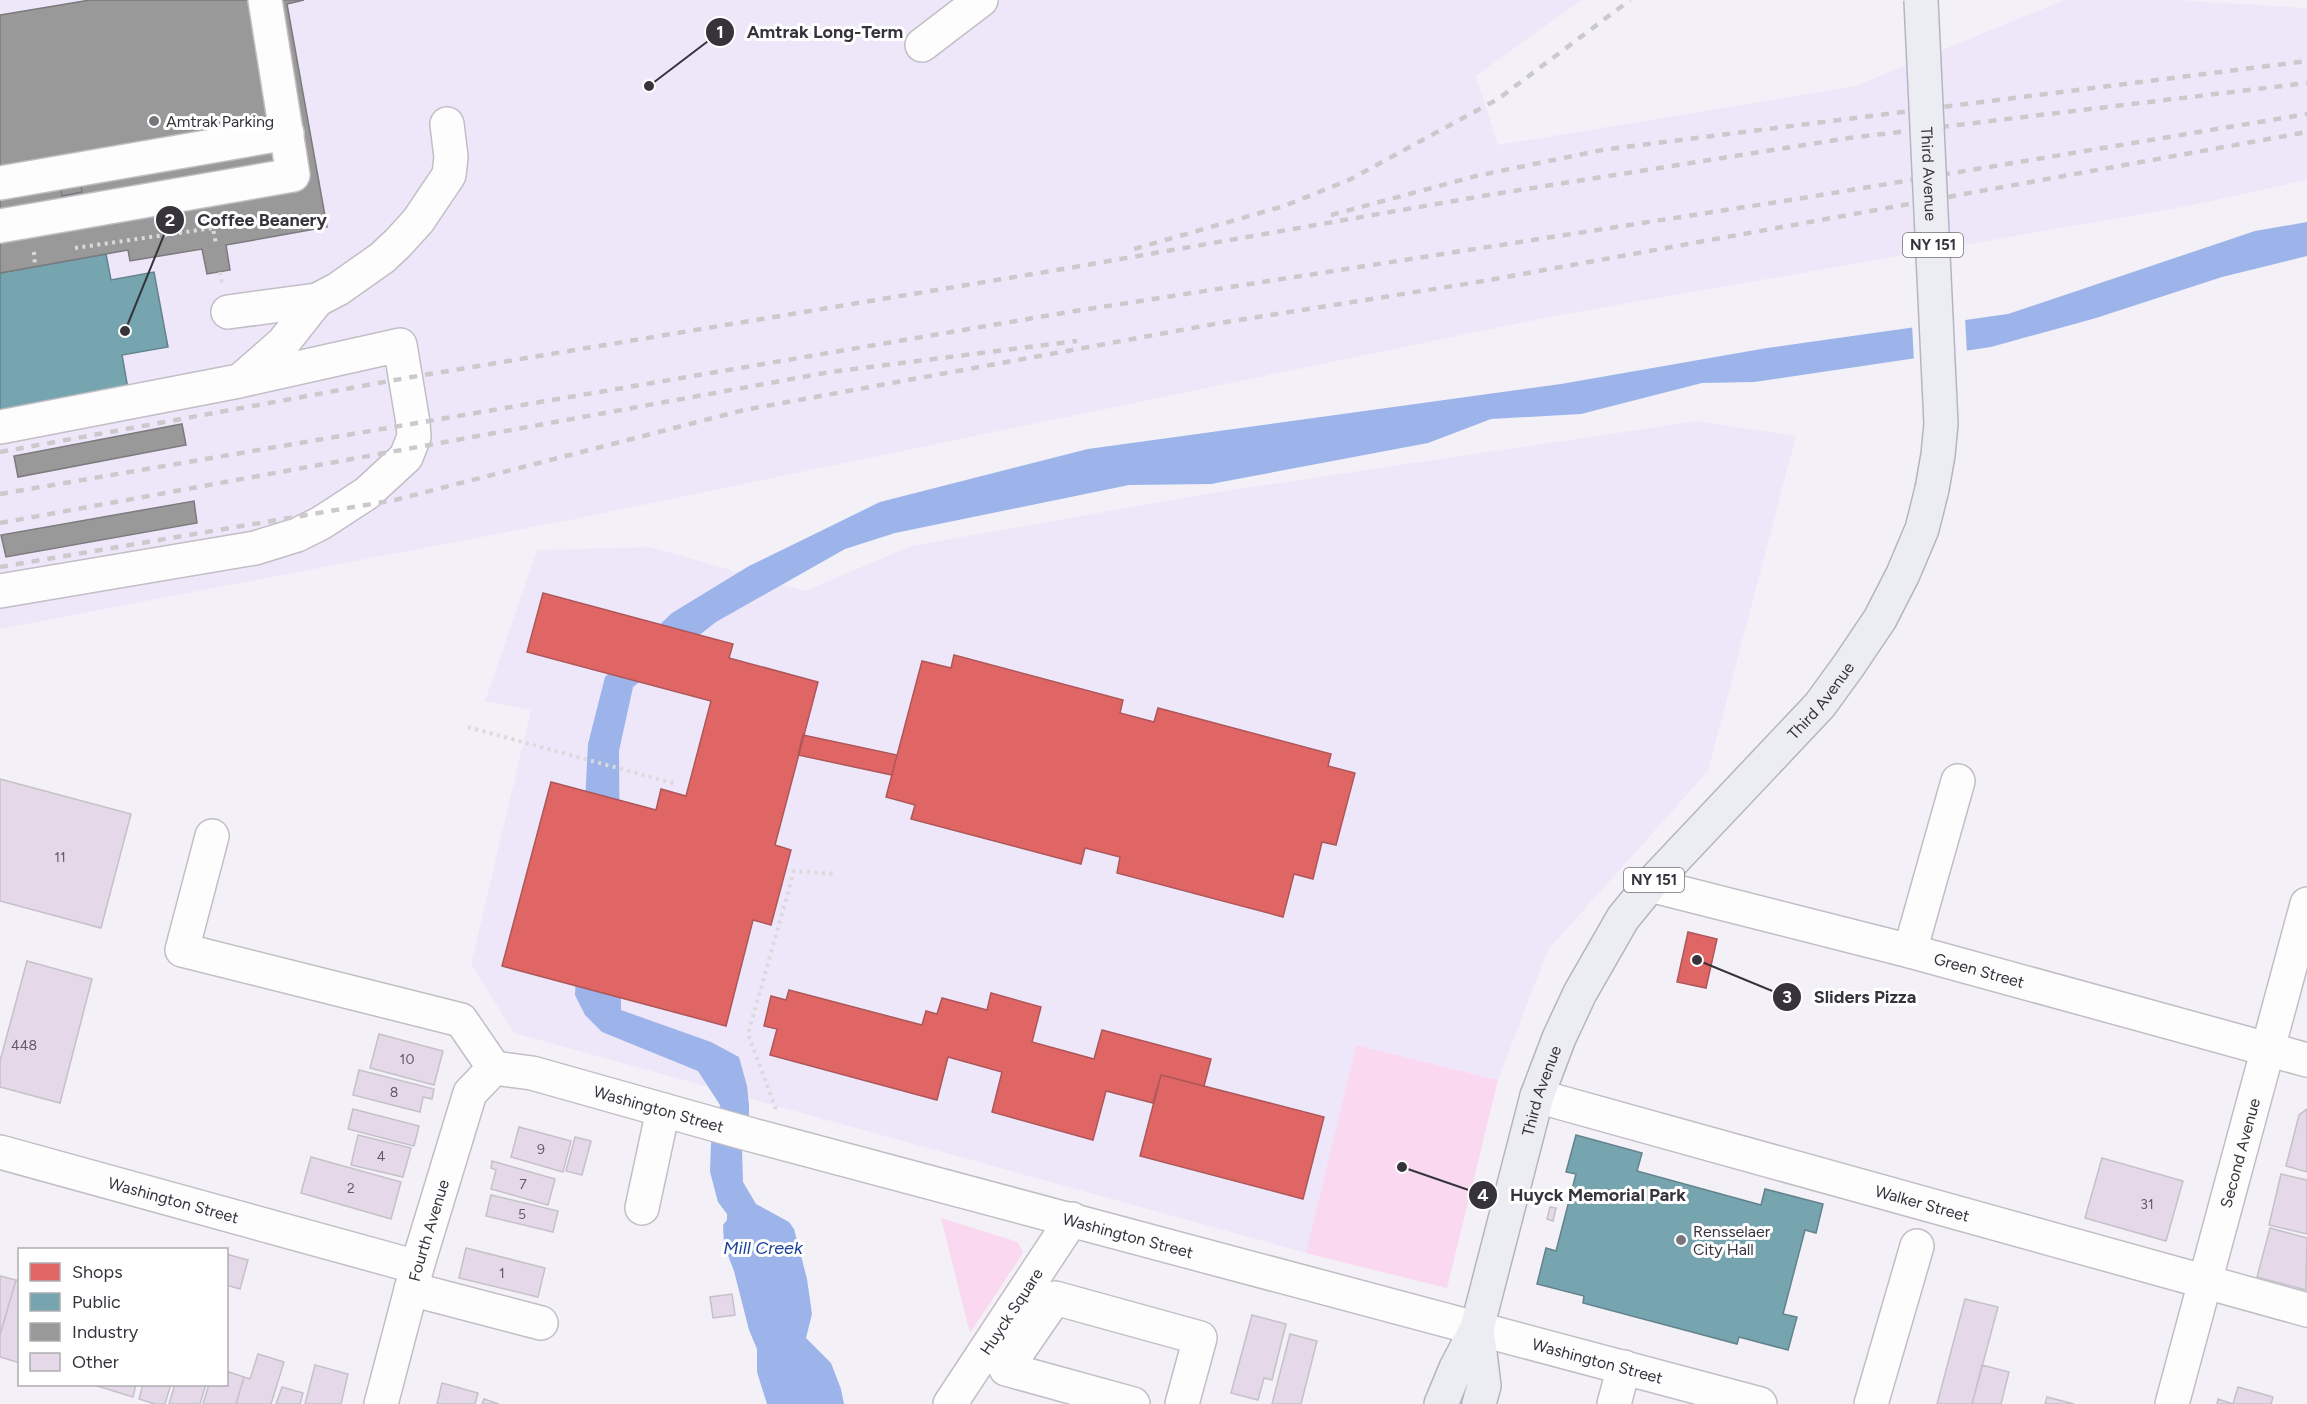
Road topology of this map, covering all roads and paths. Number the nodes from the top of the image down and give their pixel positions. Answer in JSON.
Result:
{"nodes":[{"id":1,"x":265,"y":0,"type":"edge"},
{"id":2,"x":981,"y":0,"type":"edge"},
{"id":3,"x":1920,"y":0,"type":"edge"},
{"id":4,"x":922,"y":45,"type":"dead end"},
{"id":5,"x":447,"y":124,"type":"dead end"},
{"id":6,"x":287,"y":133,"type":"junction"},
{"id":7,"x":0,"y":183,"type":"edge"},
{"id":8,"x":0,"y":226,"type":"edge"},
{"id":9,"x":216,"y":244,"type":"dead end"},
{"id":10,"x":67,"y":249,"type":"dead end"},
{"id":11,"x":45,"y":253,"type":"dead end"},
{"id":12,"x":33,"y":255,"type":"dead end"},
{"id":13,"x":317,"y":300,"type":"junction"},
{"id":14,"x":228,"y":312,"type":"dead end"},
{"id":15,"x":239,"y":381,"type":"junction"},
{"id":16,"x":0,"y":427,"type":"edge"},
{"id":17,"x":0,"y":591,"type":"edge"},
{"id":18,"x":468,"y":727,"type":"dead end"},
{"id":19,"x":1958,"y":781,"type":"dead end"},
{"id":20,"x":676,"y":784,"type":"dead end"},
{"id":21,"x":212,"y":836,"type":"dead end"},
{"id":22,"x":837,"y":874,"type":"dead end"},
{"id":23,"x":1650,"y":885,"type":"junction"},
{"id":24,"x":2307,"y":904,"type":"edge"},
{"id":25,"x":1910,"y":951,"type":"junction"},
{"id":26,"x":2269,"y":1050,"type":"junction"},
{"id":27,"x":2307,"y":1060,"type":"edge"},
{"id":28,"x":494,"y":1068,"type":"junction"},
{"id":29,"x":1537,"y":1096,"type":"junction"},
{"id":30,"x":663,"y":1110,"type":"junction"},
{"id":31,"x":777,"y":1113,"type":"dead end"},
{"id":32,"x":0,"y":1152,"type":"edge"},
{"id":33,"x":642,"y":1208,"type":"dead end"},
{"id":34,"x":1072,"y":1219,"type":"junction"},
{"id":35,"x":1917,"y":1246,"type":"dead end"},
{"id":36,"x":414,"y":1278,"type":"junction"},
{"id":37,"x":2204,"y":1283,"type":"junction"},
{"id":38,"x":2307,"y":1310,"type":"edge"},
{"id":39,"x":541,"y":1323,"type":"dead end"},
{"id":40,"x":1018,"y":1326,"type":"junction"},
{"id":41,"x":1477,"y":1328,"type":"junction"},
{"id":42,"x":1624,"y":1367,"type":"junction"},
{"id":43,"x":381,"y":1404,"type":"edge"},
{"id":44,"x":950,"y":1404,"type":"edge"},
{"id":45,"x":1133,"y":1404,"type":"edge"},
{"id":46,"x":1182,"y":1404,"type":"edge"},
{"id":47,"x":1442,"y":1404,"type":"edge"},
{"id":48,"x":1479,"y":1404,"type":"edge"},
{"id":49,"x":1614,"y":1404,"type":"edge"},
{"id":50,"x":1760,"y":1404,"type":"edge"},
{"id":51,"x":1871,"y":1404,"type":"edge"},
{"id":52,"x":2172,"y":1404,"type":"edge"}],
"edges":[{"from":1,"to":6,"type":"street"},
{"from":2,"to":4,"type":"street"},
{"from":3,"to":23,"type":"main road","name":"Third Avenue","number":"NY 151","bridge":true},
{"from":5,"to":13,"type":"street"},
{"from":6,"to":7,"type":"street"},
{"from":6,"to":8,"type":"street"},
{"from":9,"to":10,"type":"path"},
{"from":11,"to":12,"type":"path"},
{"from":13,"to":14,"type":"street"},
{"from":13,"to":15,"type":"street"},
{"from":15,"to":16,"type":"street"},
{"from":15,"to":17,"type":"street"},
{"from":18,"to":20,"type":"path"},
{"from":19,"to":25,"type":"street"},
{"from":21,"to":28,"type":"street"},
{"from":22,"to":31,"type":"path"},
{"from":23,"to":25,"type":"street","name":"Green Street"},
{"from":23,"to":29,"type":"main road","name":"Third Avenue","number":"NY 151"},
{"from":24,"to":26,"type":"street","name":"Second Avenue"},
{"from":25,"to":26,"type":"street","name":"Green Street"},
{"from":26,"to":27,"type":"street","name":"Green Street"},
{"from":26,"to":37,"type":"street","name":"Second Avenue"},
{"from":28,"to":30,"type":"street","name":"Washington Street"},
{"from":28,"to":36,"type":"street","name":"Fourth Avenue"},
{"from":29,"to":37,"type":"street","name":"Walker Street"},
{"from":29,"to":41,"type":"main road","name":"Third Avenue","number":"NY 151"},
{"from":30,"to":33,"type":"street"},
{"from":30,"to":34,"type":"street","name":"Washington Street"},
{"from":32,"to":36,"type":"street","name":"Washington Street"},
{"from":34,"to":40,"type":"street","name":"Huyck Square"},
{"from":34,"to":41,"type":"street","name":"Washington Street"},
{"from":35,"to":51,"type":"street"},
{"from":36,"to":39,"type":"street","name":"Washington Street"},
{"from":36,"to":43,"type":"street","name":"Fourth Avenue"},
{"from":37,"to":38,"type":"street","name":"Walker Street"},
{"from":37,"to":52,"type":"street","name":"Second Avenue"},
{"from":40,"to":44,"type":"street","name":"Huyck Square"},
{"from":40,"to":45,"type":"street"},
{"from":40,"to":46,"type":"street"},
{"from":41,"to":42,"type":"street","name":"Washington Street"},
{"from":41,"to":47,"type":"main road","name":"Third Avenue","number":"NY 151"},
{"from":41,"to":48,"type":"main road","name":"Third Avenue","number":"NY 151"},
{"from":42,"to":49,"type":"street"},
{"from":42,"to":50,"type":"street","name":"Washington Street"}]}
